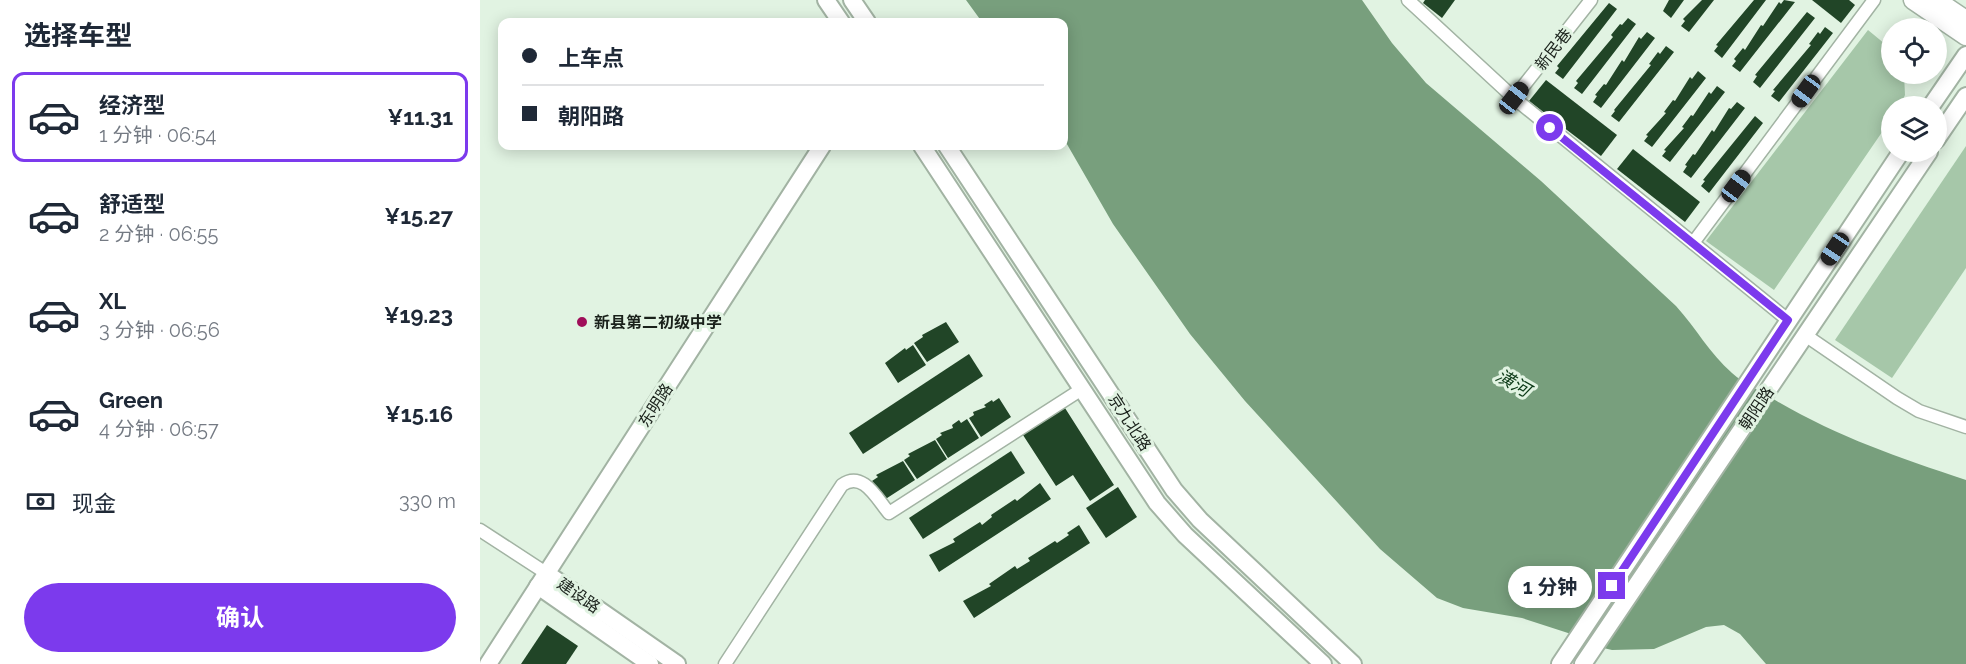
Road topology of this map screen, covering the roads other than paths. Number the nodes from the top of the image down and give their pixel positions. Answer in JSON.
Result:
{"nodes":[{"id":1,"x":826,"y":0,"type":"edge"},
{"id":2,"x":852,"y":0,"type":"edge"},
{"id":3,"x":1408,"y":0,"type":"edge"},
{"id":4,"x":1591,"y":0,"type":"edge"},
{"id":5,"x":1874,"y":0,"type":"edge"},
{"id":6,"x":1913,"y":0,"type":"edge"},
{"id":7,"x":1936,"y":0,"type":"edge"},
{"id":8,"x":838,"y":18,"type":"edge"},
{"id":9,"x":864,"y":18,"type":"edge"},
{"id":10,"x":1966,"y":20,"type":"edge"},
{"id":11,"x":1966,"y":36,"type":"edge"},
{"id":12,"x":1966,"y":55,"type":"edge"},
{"id":13,"x":1938,"y":96,"type":"edge"},
{"id":14,"x":1966,"y":96,"type":"edge"},
{"id":15,"x":1514,"y":98,"type":"junction"},
{"id":16,"x":1947,"y":124,"type":"edge"},
{"id":17,"x":819,"y":150,"type":"edge"},
{"id":18,"x":925,"y":150,"type":"edge"},
{"id":19,"x":950,"y":150,"type":"edge"},
{"id":20,"x":1894,"y":162,"type":"edge"},
{"id":21,"x":1922,"y":162,"type":"edge"},
{"id":22,"x":1693,"y":243,"type":"junction"},
{"id":23,"x":1788,"y":320,"type":"junction"},
{"id":24,"x":1805,"y":335,"type":"junction"},
{"id":25,"x":1082,"y":389,"type":"junction"},
{"id":26,"x":1966,"y":427,"type":"edge"},
{"id":27,"x":480,"y":530,"type":"edge"},
{"id":28,"x":542,"y":579,"type":"junction"},
{"id":29,"x":1316,"y":662,"type":"edge"},
{"id":30,"x":488,"y":664,"type":"edge"},
{"id":31,"x":650,"y":664,"type":"edge"},
{"id":32,"x":677,"y":664,"type":"edge"},
{"id":33,"x":725,"y":664,"type":"edge"},
{"id":34,"x":1353,"y":664,"type":"edge"},
{"id":35,"x":1560,"y":664,"type":"edge"},
{"id":36,"x":1583,"y":664,"type":"edge"}],
"edges":[{"from":1,"to":8,"type":"main road"},
{"from":2,"to":9,"type":"main road"},
{"from":3,"to":15,"type":"street"},
{"from":4,"to":15,"type":"street","name":"新民巷"},
{"from":5,"to":22,"type":"street"},
{"from":6,"to":11,"type":"main road"},
{"from":7,"to":10,"type":"main road"},
{"from":12,"to":13,"type":"main road"},
{"from":14,"to":16,"type":"main road"},
{"from":15,"to":22,"type":"street"},
{"from":17,"to":28,"type":"main road","name":"东明路"},
{"from":18,"to":25,"type":"main road","name":"京九北路"},
{"from":19,"to":34,"type":"main road","name":"京九北路"},
{"from":20,"to":23,"type":"main road","name":"朝阳路"},
{"from":21,"to":24,"type":"main road","name":"朝阳路"},
{"from":22,"to":23,"type":"street"},
{"from":23,"to":35,"type":"main road","name":"朝阳路"},
{"from":24,"to":26,"type":"street"},
{"from":24,"to":36,"type":"main road","name":"朝阳路"},
{"from":25,"to":29,"type":"main road","name":"京九北路"},
{"from":25,"to":33,"type":"street"},
{"from":27,"to":28,"type":"street","name":"建设路"},
{"from":28,"to":30,"type":"main road","name":"东明路"},
{"from":28,"to":31,"type":"main road","name":"建设路"},
{"from":28,"to":32,"type":"main road","name":"建设路"}]}
